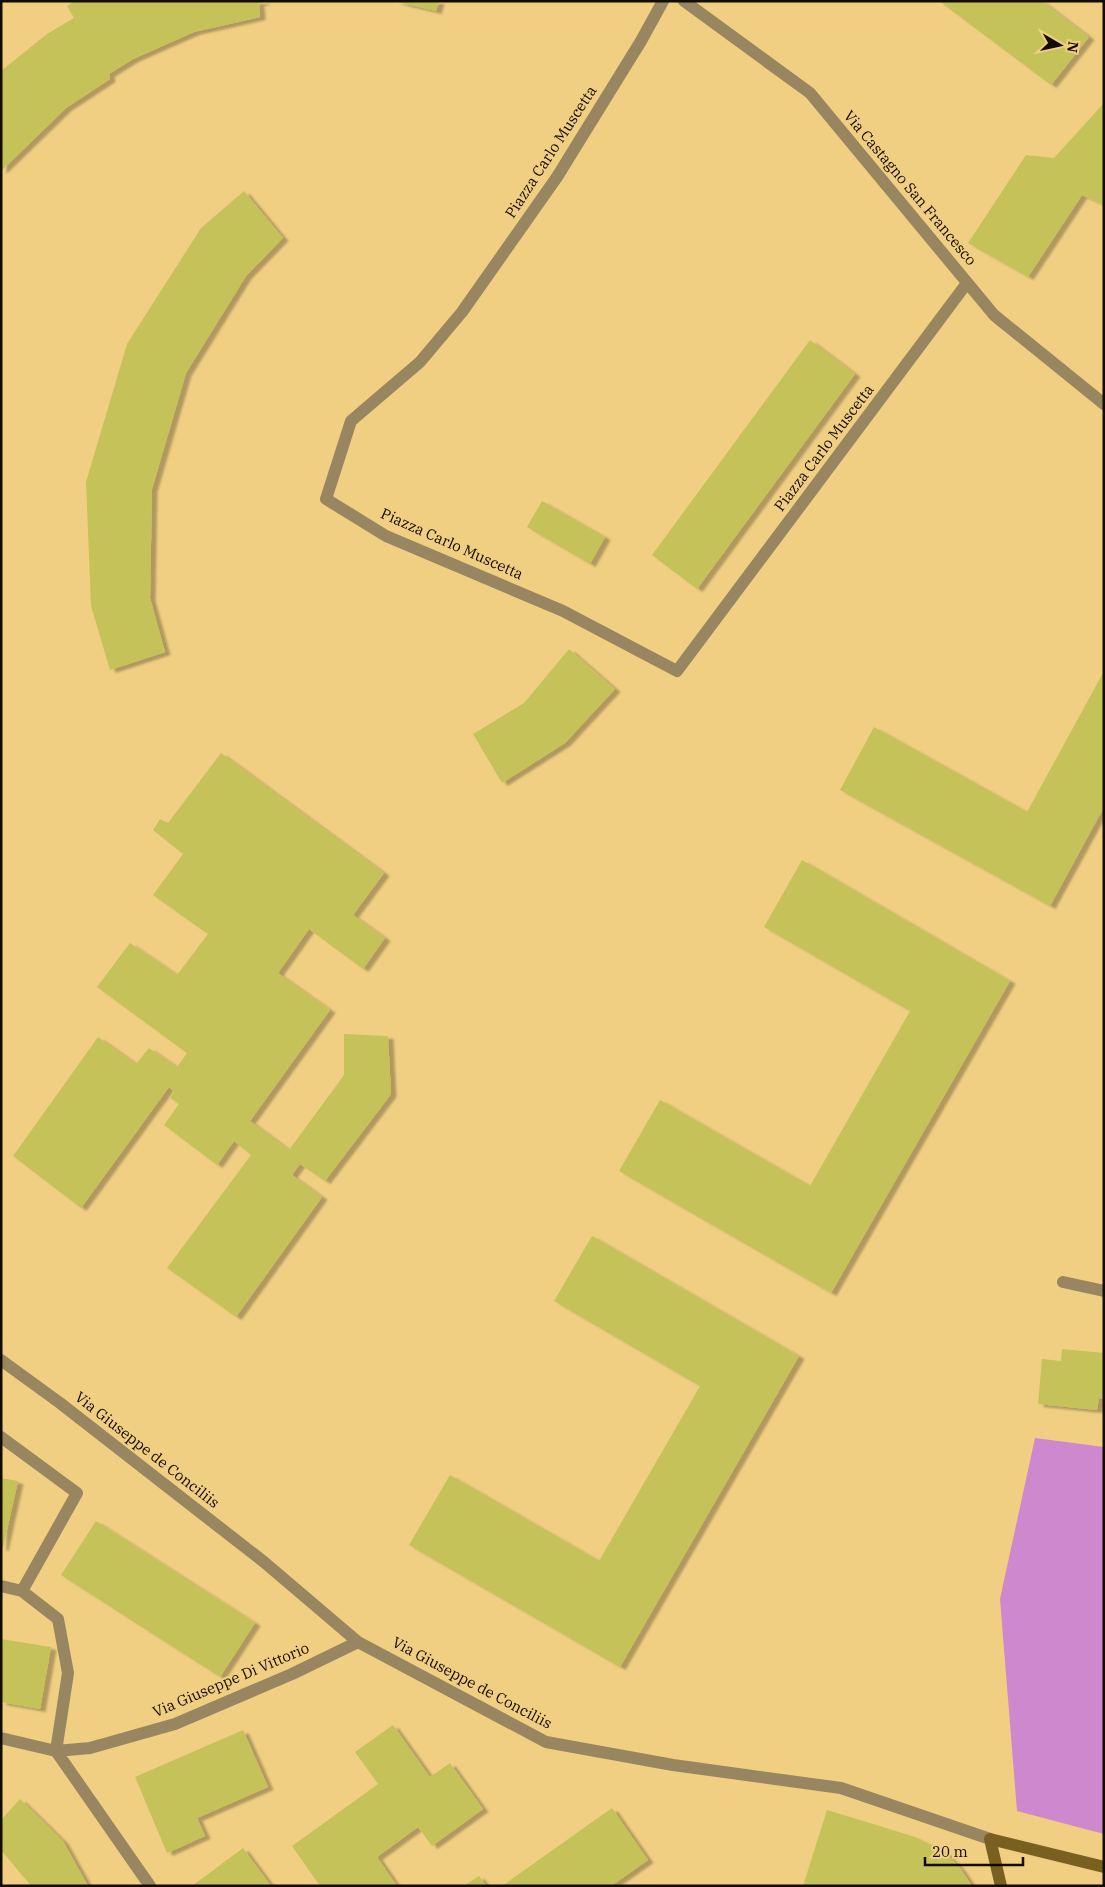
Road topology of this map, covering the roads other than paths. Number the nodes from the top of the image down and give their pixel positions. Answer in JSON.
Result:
{"nodes":[{"id":1,"x":663,"y":1,"type":"edge"},
{"id":2,"x":684,"y":1,"type":"edge"},
{"id":3,"x":967,"y":283,"type":"junction"},
{"id":4,"x":1104,"y":404,"type":"edge"},
{"id":5,"x":1063,"y":1282,"type":"dead end"},
{"id":6,"x":1104,"y":1291,"type":"edge"},
{"id":7,"x":1,"y":1360,"type":"edge"},
{"id":8,"x":1,"y":1437,"type":"edge"},
{"id":9,"x":1,"y":1586,"type":"edge"},
{"id":10,"x":22,"y":1591,"type":"junction"},
{"id":11,"x":358,"y":1642,"type":"junction"},
{"id":12,"x":1,"y":1738,"type":"edge"},
{"id":13,"x":56,"y":1752,"type":"junction"},
{"id":14,"x":990,"y":1839,"type":"junction"},
{"id":15,"x":1104,"y":1867,"type":"edge"},
{"id":16,"x":150,"y":1886,"type":"edge"},
{"id":17,"x":1001,"y":1886,"type":"edge"}],
"edges":[{"from":1,"to":3,"type":"street","name":"Piazza Carlo Muscetta"},
{"from":2,"to":3,"type":"street","name":"Via Castagno San Francesco"},
{"from":3,"to":4,"type":"street","name":"Via Castagno San Francesco"},
{"from":5,"to":6,"type":"street"},
{"from":7,"to":11,"type":"street","name":"Via Giuseppe de Conciliis"},
{"from":8,"to":10,"type":"street"},
{"from":9,"to":10,"type":"street"},
{"from":10,"to":13,"type":"street"},
{"from":11,"to":13,"type":"street","name":"Via Giuseppe Di Vittorio"},
{"from":11,"to":14,"type":"street","name":"Via Giuseppe de Conciliis"},
{"from":12,"to":13,"type":"street","name":"Via Giuseppe Di Vittorio"},
{"from":13,"to":16,"type":"street"},
{"from":14,"to":15,"type":"street","name":"Via Giuseppe de Conciliis"},
{"from":14,"to":17,"type":"street"}]}
